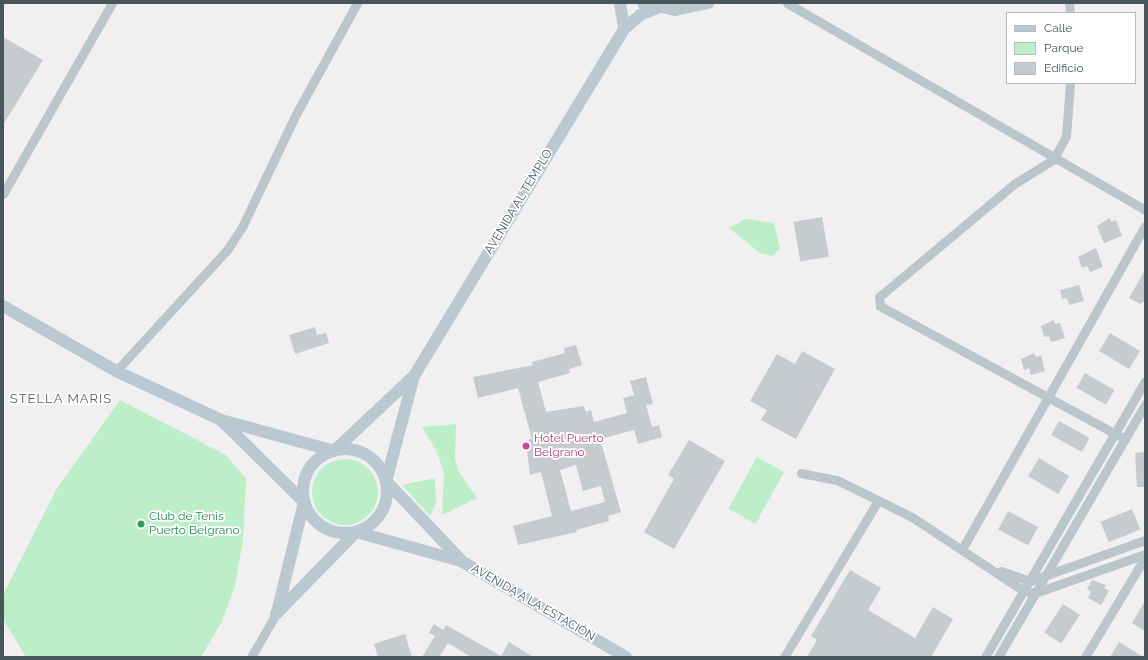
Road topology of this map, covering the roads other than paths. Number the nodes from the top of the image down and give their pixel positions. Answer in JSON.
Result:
{"nodes":[{"id":1,"x":112,"y":3,"type":"edge"},
{"id":2,"x":357,"y":3,"type":"edge"},
{"id":3,"x":620,"y":3,"type":"edge"},
{"id":4,"x":643,"y":3,"type":"edge"},
{"id":5,"x":708,"y":3,"type":"edge"},
{"id":6,"x":787,"y":3,"type":"edge"},
{"id":7,"x":657,"y":8,"type":"junction"},
{"id":8,"x":624,"y":29,"type":"junction"},
{"id":9,"x":1070,"y":84,"type":"edge"},
{"id":10,"x":1054,"y":159,"type":"junction"},
{"id":11,"x":3,"y":194,"type":"edge"},
{"id":12,"x":1145,"y":210,"type":"edge"},
{"id":13,"x":1145,"y":226,"type":"edge"},
{"id":14,"x":3,"y":306,"type":"edge"},
{"id":15,"x":116,"y":371,"type":"junction"},
{"id":16,"x":414,"y":376,"type":"junction"},
{"id":17,"x":1145,"y":381,"type":"edge"},
{"id":18,"x":1048,"y":397,"type":"junction"},
{"id":19,"x":1145,"y":404,"type":"edge"},
{"id":20,"x":221,"y":420,"type":"junction"},
{"id":21,"x":1115,"y":434,"type":"junction"},
{"id":22,"x":1125,"y":439,"type":"junction"},
{"id":23,"x":334,"y":451,"type":"junction"},
{"id":24,"x":801,"y":473,"type":"dead end"},
{"id":25,"x":386,"y":481,"type":"junction"},
{"id":26,"x":304,"y":502,"type":"junction"},
{"id":27,"x":877,"y":502,"type":"junction"},
{"id":28,"x":356,"y":532,"type":"junction"},
{"id":29,"x":1145,"y":540,"type":"edge"},
{"id":30,"x":962,"y":549,"type":"junction"},
{"id":31,"x":1145,"y":554,"type":"edge"},
{"id":32,"x":1145,"y":557,"type":"edge"},
{"id":33,"x":461,"y":561,"type":"junction"},
{"id":34,"x":993,"y":569,"type":"junction"},
{"id":35,"x":1045,"y":576,"type":"junction"},
{"id":36,"x":1030,"y":581,"type":"junction"},
{"id":37,"x":1024,"y":591,"type":"junction"},
{"id":38,"x":1035,"y":593,"type":"junction"},
{"id":39,"x":276,"y":614,"type":"junction"},
{"id":40,"x":988,"y":655,"type":"edge"},
{"id":41,"x":251,"y":657,"type":"edge"},
{"id":42,"x":626,"y":657,"type":"edge"},
{"id":43,"x":784,"y":657,"type":"edge"},
{"id":44,"x":998,"y":657,"type":"edge"},
{"id":45,"x":1085,"y":657,"type":"edge"}],
"edges":[{"from":1,"to":11,"type":"street"},
{"from":2,"to":15,"type":"street"},
{"from":3,"to":8,"type":"street"},
{"from":4,"to":7,"type":"street"},
{"from":5,"to":7,"type":"street"},
{"from":6,"to":10,"type":"street"},
{"from":7,"to":8,"type":"street","name":"AVENIDA AL TEMPLO"},
{"from":8,"to":16,"type":"street","name":"AVENIDA AL TEMPLO"},
{"from":9,"to":10,"type":"street"},
{"from":10,"to":12,"type":"street"},
{"from":10,"to":18,"type":"street"},
{"from":13,"to":18,"type":"street"},
{"from":14,"to":15,"type":"street"},
{"from":15,"to":20,"type":"street"},
{"from":16,"to":23,"type":"street"},
{"from":16,"to":25,"type":"street"},
{"from":17,"to":21,"type":"street"},
{"from":18,"to":21,"type":"street"},
{"from":18,"to":30,"type":"street"},
{"from":19,"to":22,"type":"street"},
{"from":20,"to":23,"type":"street"},
{"from":20,"to":26,"type":"street"},
{"from":21,"to":22,"type":"street"},
{"from":21,"to":36,"type":"street"},
{"from":22,"to":35,"type":"street"},
{"from":23,"to":25,"type":"street"},
{"from":23,"to":26,"type":"street"},
{"from":24,"to":27,"type":"street"},
{"from":25,"to":28,"type":"street"},
{"from":25,"to":33,"type":"street"},
{"from":26,"to":28,"type":"street"},
{"from":26,"to":39,"type":"street"},
{"from":27,"to":30,"type":"street"},
{"from":27,"to":43,"type":"street"},
{"from":28,"to":33,"type":"street"},
{"from":28,"to":39,"type":"street"},
{"from":29,"to":35,"type":"street"},
{"from":30,"to":34,"type":"street"},
{"from":31,"to":38,"type":"street"},
{"from":32,"to":45,"type":"street"},
{"from":33,"to":42,"type":"street","name":"AVENIDA A LA ESTACIÓN"},
{"from":34,"to":36,"type":"street"},
{"from":34,"to":37,"type":"street"},
{"from":35,"to":36,"type":"street"},
{"from":35,"to":38,"type":"street"},
{"from":36,"to":37,"type":"street"},
{"from":37,"to":38,"type":"street"},
{"from":37,"to":40,"type":"street"},
{"from":38,"to":44,"type":"street"},
{"from":39,"to":41,"type":"street"}]}
